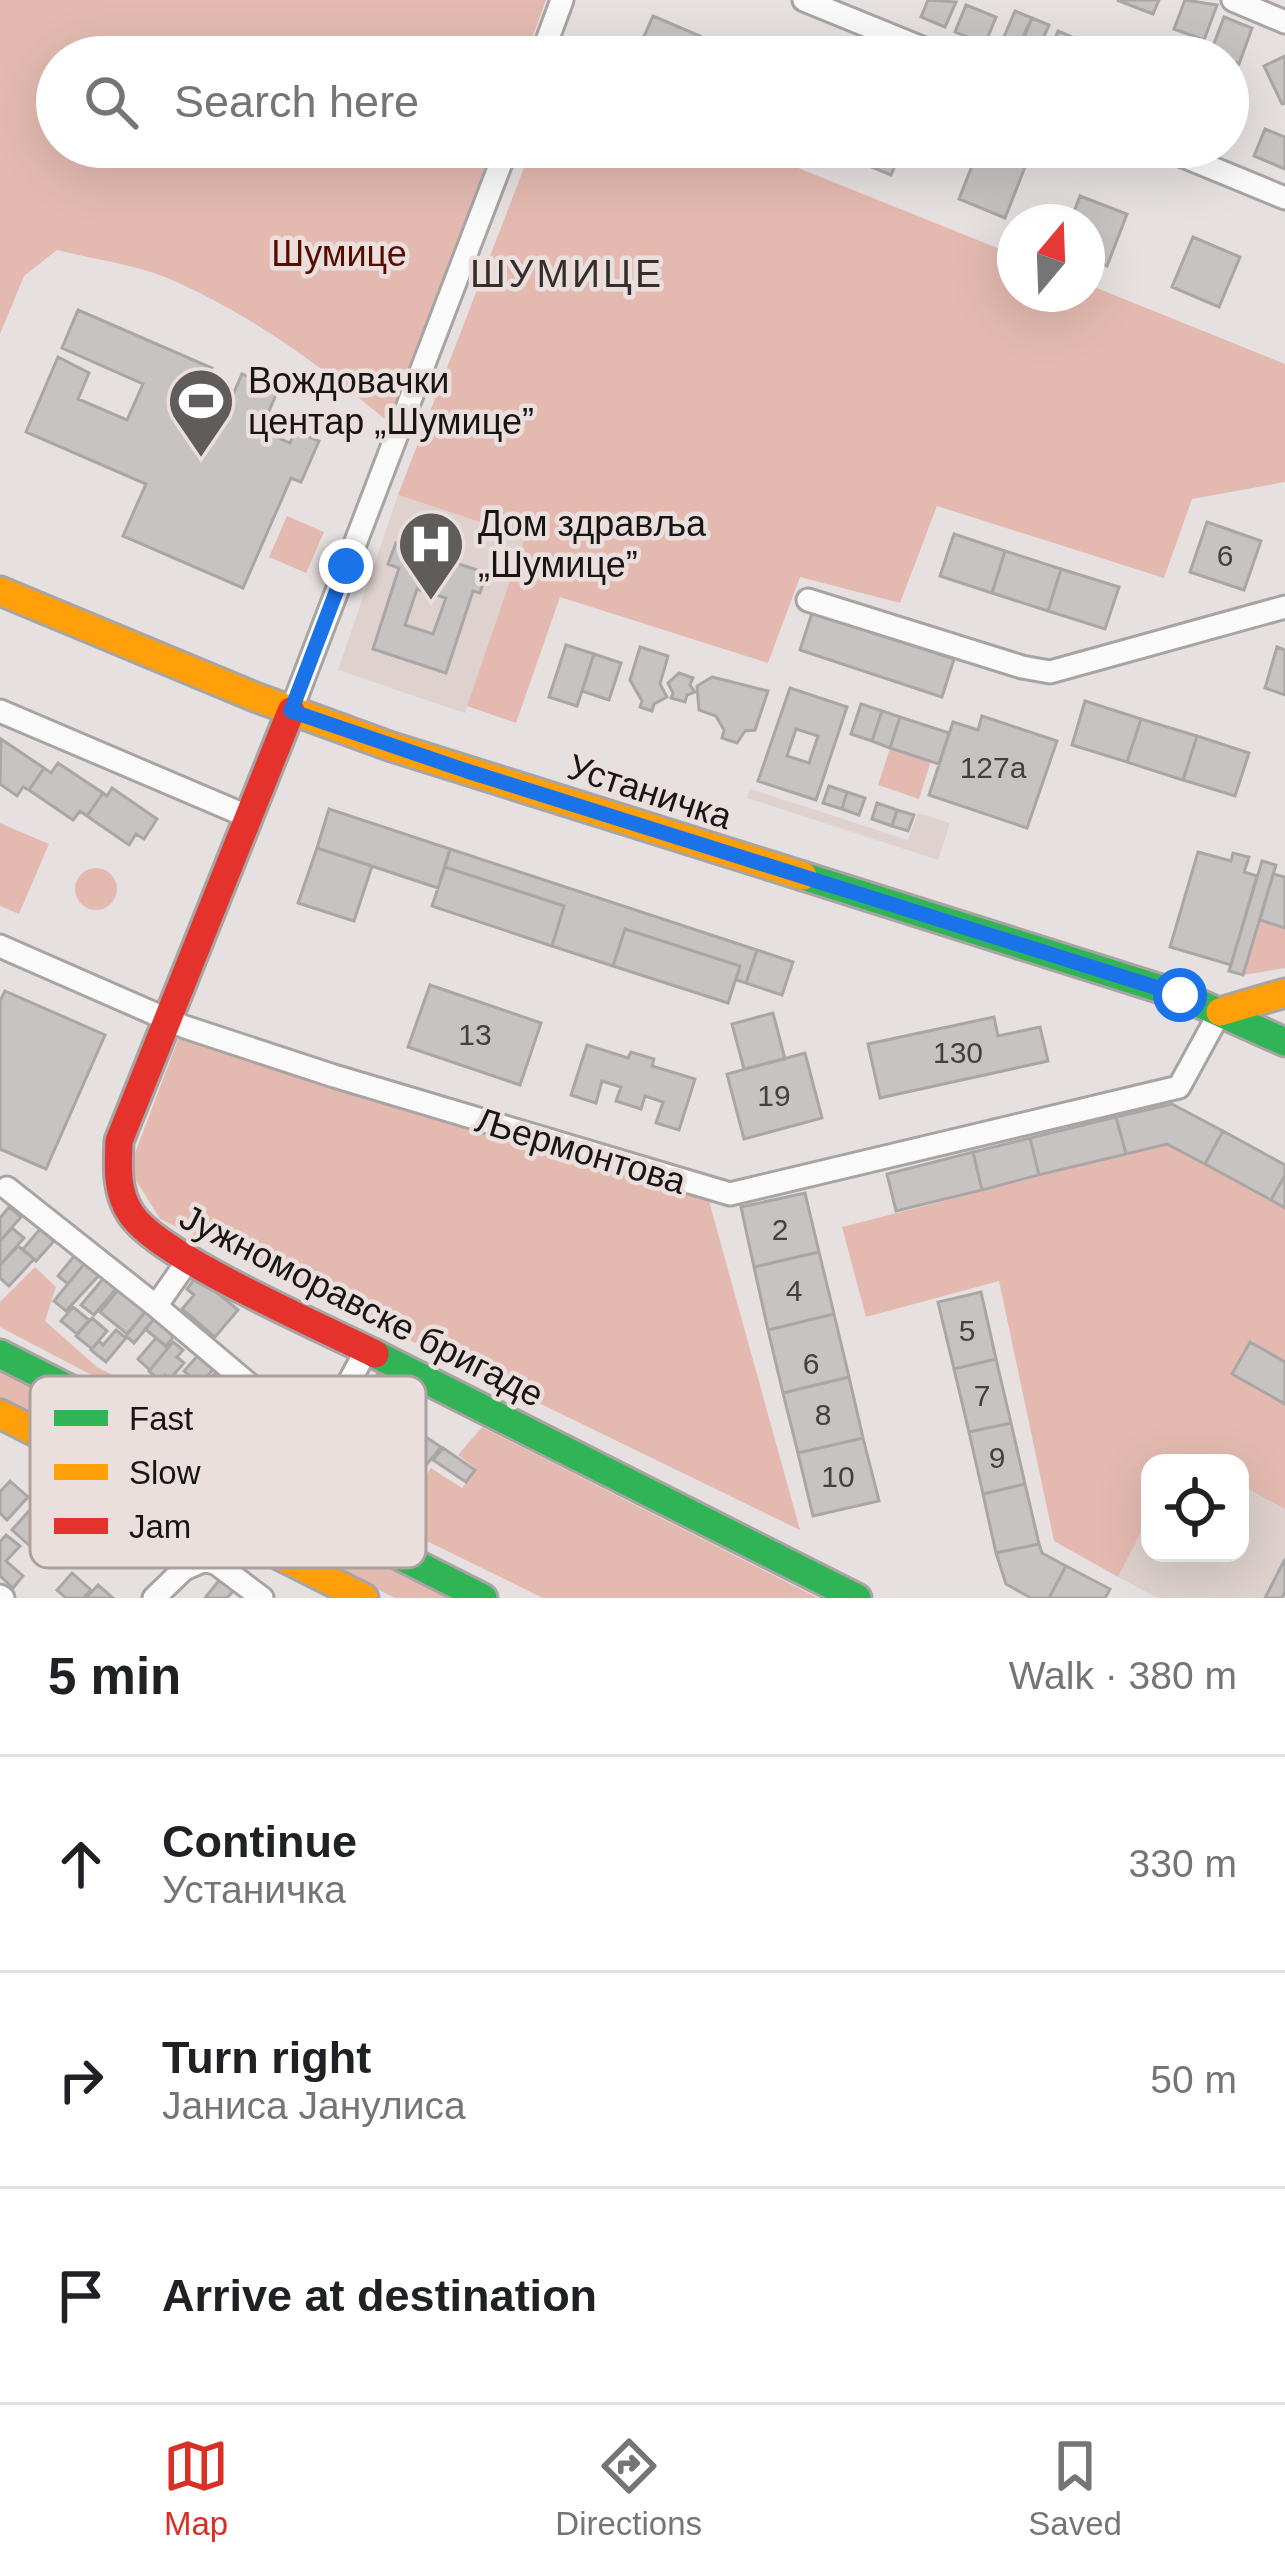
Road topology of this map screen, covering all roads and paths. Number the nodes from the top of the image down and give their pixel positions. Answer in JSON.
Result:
{"nodes":[{"id":1,"x":562,"y":0,"type":"edge"},
{"id":2,"x":804,"y":0,"type":"edge"},
{"id":3,"x":1233,"y":0,"type":"edge"},
{"id":4,"x":1285,"y":22,"type":"edge"},
{"id":5,"x":549,"y":36,"type":"edge"},
{"id":6,"x":892,"y":36,"type":"edge"},
{"id":7,"x":499,"y":168,"type":"edge"},
{"id":8,"x":1212,"y":168,"type":"edge"},
{"id":9,"x":1285,"y":198,"type":"edge"},
{"id":10,"x":0,"y":591,"type":"edge"},
{"id":11,"x":808,"y":600,"type":"dead end"},
{"id":12,"x":1285,"y":607,"type":"edge"},
{"id":13,"x":0,"y":711,"type":"edge"},
{"id":14,"x":291,"y":711,"type":"junction"},
{"id":15,"x":249,"y":817,"type":"junction"},
{"id":16,"x":0,"y":946,"type":"edge"},
{"id":17,"x":1285,"y":993,"type":"edge"},
{"id":18,"x":1220,"y":1012,"type":"junction"},
{"id":19,"x":166,"y":1020,"type":"junction"},
{"id":20,"x":1285,"y":1042,"type":"edge"},
{"id":21,"x":7,"y":1187,"type":"dead end"},
{"id":22,"x":189,"y":1258,"type":"junction"},
{"id":23,"x":156,"y":1306,"type":"junction"},
{"id":24,"x":367,"y":1349,"type":"junction"},
{"id":25,"x":0,"y":1354,"type":"edge"},
{"id":26,"x":44,"y":1376,"type":"edge"},
{"id":27,"x":239,"y":1376,"type":"edge"},
{"id":28,"x":352,"y":1376,"type":"edge"},
{"id":29,"x":420,"y":1376,"type":"edge"},
{"id":30,"x":426,"y":1379,"type":"edge"},
{"id":31,"x":0,"y":1414,"type":"edge"},
{"id":32,"x":30,"y":1429,"type":"edge"},
{"id":33,"x":186,"y":1568,"type":"edge"},
{"id":34,"x":223,"y":1568,"type":"edge"},
{"id":35,"x":305,"y":1568,"type":"edge"},
{"id":36,"x":424,"y":1568,"type":"edge"},
{"id":37,"x":154,"y":1598,"type":"edge"},
{"id":38,"x":262,"y":1598,"type":"edge"},
{"id":39,"x":364,"y":1598,"type":"edge"},
{"id":40,"x":483,"y":1598,"type":"edge"},
{"id":41,"x":856,"y":1598,"type":"edge"}],
"edges":[{"from":1,"to":5,"type":"street"},
{"from":2,"to":6,"type":"street"},
{"from":3,"to":4,"type":"street"},
{"from":7,"to":14,"type":"street"},
{"from":8,"to":9,"type":"street"},
{"from":10,"to":14,"type":"main road","name":"Устаничка"},
{"from":11,"to":12,"type":"street"},
{"from":13,"to":15,"type":"street"},
{"from":14,"to":15,"type":"main road","name":"Јужноморавске бригаде"},
{"from":14,"to":18,"type":"main road","name":"Устаничка"},
{"from":15,"to":19,"type":"main road","name":"Јужноморавске бригаде"},
{"from":16,"to":19,"type":"street","name":"Љермонтова"},
{"from":17,"to":18,"type":"main road"},
{"from":18,"to":19,"type":"street","name":"Љермонтова"},
{"from":18,"to":20,"type":"main road","name":"Устаничка"},
{"from":19,"to":22,"type":"main road","name":"Јужноморавске бригаде"},
{"from":21,"to":23,"type":"street"},
{"from":22,"to":23,"type":"street"},
{"from":22,"to":24,"type":"main road","name":"Јужноморавске бригаде"},
{"from":23,"to":27,"type":"street"},
{"from":24,"to":28,"type":"street"},
{"from":24,"to":29,"type":"main road","name":"Јужноморавске бригаде"},
{"from":25,"to":26,"type":"main road"},
{"from":30,"to":41,"type":"main road","name":"Јужноморавске бригаде"},
{"from":31,"to":32,"type":"main road"},
{"from":33,"to":37,"type":"street"},
{"from":34,"to":38,"type":"street"},
{"from":35,"to":39,"type":"main road"},
{"from":36,"to":40,"type":"main road"}]}
